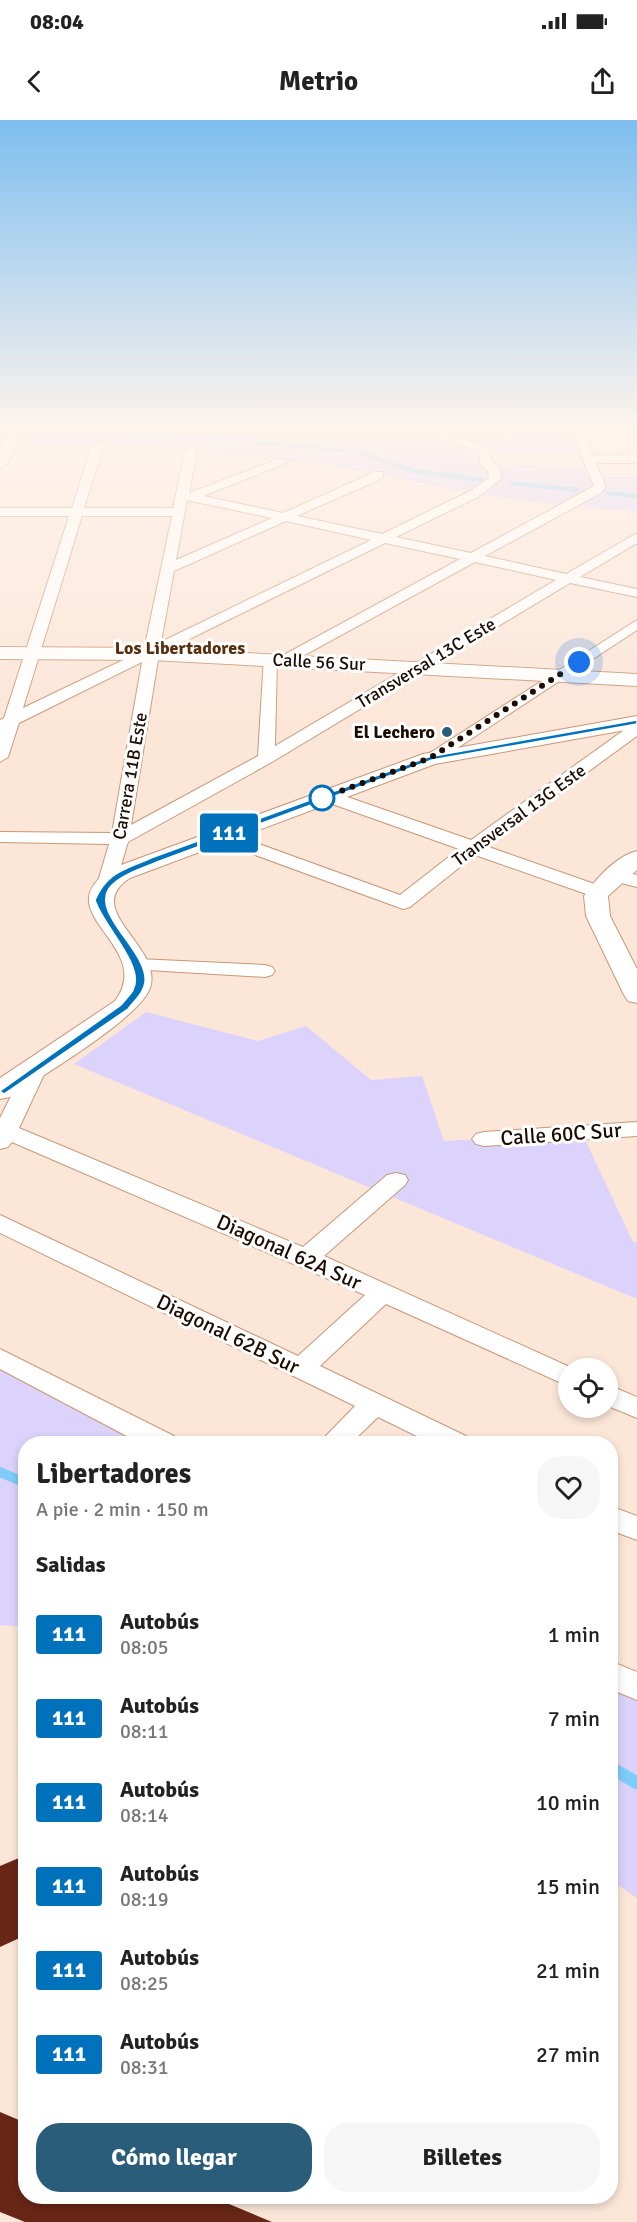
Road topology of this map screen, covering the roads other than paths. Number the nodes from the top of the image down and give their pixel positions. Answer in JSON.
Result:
{"nodes":[{"id":1,"x":71,"y":529,"type":"edge"},
{"id":2,"x":176,"y":529,"type":"edge"},
{"id":3,"x":257,"y":529,"type":"edge"},
{"id":4,"x":342,"y":529,"type":"edge"},
{"id":5,"x":402,"y":529,"type":"edge"},
{"id":6,"x":526,"y":529,"type":"edge"},
{"id":7,"x":637,"y":537,"type":"edge"},
{"id":8,"x":384,"y":538,"type":"junction"},
{"id":9,"x":473,"y":558,"type":"junction"},
{"id":10,"x":168,"y":569,"type":"junction"},
{"id":11,"x":568,"y":578,"type":"junction"},
{"id":12,"x":637,"y":593,"type":"edge"},
{"id":13,"x":637,"y":624,"type":"edge"},
{"id":14,"x":184,"y":637,"type":"junction"},
{"id":15,"x":0,"y":653,"type":"edge"},
{"id":16,"x":31,"y":653,"type":"junction"},
{"id":17,"x":152,"y":654,"type":"junction"},
{"id":18,"x":200,"y":656,"type":"junction"},
{"id":19,"x":277,"y":660,"type":"junction"},
{"id":20,"x":419,"y":668,"type":"junction"},
{"id":21,"x":558,"y":676,"type":"junction"},
{"id":22,"x":637,"y":680,"type":"edge"},
{"id":23,"x":637,"y":722,"type":"edge"},
{"id":24,"x":6,"y":723,"type":"edge"},
{"id":25,"x":637,"y":728,"type":"edge"},
{"id":26,"x":0,"y":757,"type":"edge"},
{"id":27,"x":266,"y":758,"type":"junction"},
{"id":28,"x":430,"y":758,"type":"junction"},
{"id":29,"x":327,"y":796,"type":"junction"},
{"id":30,"x":220,"y":836,"type":"junction"},
{"id":31,"x":0,"y":837,"type":"edge"},
{"id":32,"x":120,"y":839,"type":"junction"},
{"id":33,"x":472,"y":848,"type":"junction"},
{"id":34,"x":637,"y":858,"type":"edge"},
{"id":35,"x":626,"y":878,"type":"edge"},
{"id":36,"x":106,"y":885,"type":"junction"},
{"id":37,"x":597,"y":894,"type":"junction"},
{"id":38,"x":138,"y":965,"type":"junction"},
{"id":39,"x":266,"y":971,"type":"dead end"},
{"id":40,"x":637,"y":995,"type":"edge"},
{"id":41,"x":37,"y":1066,"type":"junction"},
{"id":42,"x":0,"y":1091,"type":"edge"},
{"id":43,"x":637,"y":1129,"type":"edge"},
{"id":44,"x":3,"y":1137,"type":"edge"},
{"id":45,"x":484,"y":1139,"type":"dead end"},
{"id":46,"x":396,"y":1180,"type":"dead end"},
{"id":47,"x":0,"y":1223,"type":"edge"},
{"id":48,"x":306,"y":1258,"type":"junction"},
{"id":49,"x":382,"y":1293,"type":"junction"},
{"id":50,"x":0,"y":1358,"type":"edge"},
{"id":51,"x":301,"y":1369,"type":"junction"},
{"id":52,"x":558,"y":1372,"type":"edge"},
{"id":53,"x":618,"y":1399,"type":"edge"},
{"id":54,"x":375,"y":1404,"type":"junction"},
{"id":55,"x":637,"y":1408,"type":"edge"},
{"id":56,"x":150,"y":1436,"type":"edge"},
{"id":57,"x":341,"y":1436,"type":"edge"},
{"id":58,"x":441,"y":1436,"type":"edge"},
{"id":59,"x":618,"y":1521,"type":"edge"},
{"id":60,"x":637,"y":1529,"type":"edge"},
{"id":61,"x":618,"y":1678,"type":"edge"},
{"id":62,"x":637,"y":1687,"type":"edge"}],
"edges":[{"from":1,"to":16,"type":"street"},
{"from":2,"to":10,"type":"street","name":"Carrera 11B Este"},
{"from":3,"to":10,"type":"street"},
{"from":4,"to":8,"type":"street"},
{"from":5,"to":8,"type":"street"},
{"from":6,"to":9,"type":"street"},
{"from":7,"to":11,"type":"street","name":"Transversal 13C Este"},
{"from":8,"to":9,"type":"street"},
{"from":8,"to":14,"type":"street"},
{"from":9,"to":11,"type":"street"},
{"from":9,"to":19,"type":"street"},
{"from":10,"to":17,"type":"street","name":"Carrera 11B Este"},
{"from":11,"to":12,"type":"street"},
{"from":11,"to":20,"type":"street","name":"Transversal 13C Este"},
{"from":13,"to":21,"type":"street"},
{"from":14,"to":17,"type":"street"},
{"from":14,"to":18,"type":"street"},
{"from":15,"to":16,"type":"street","name":"Calle 56 Sur"},
{"from":16,"to":17,"type":"street","name":"Calle 56 Sur"},
{"from":16,"to":24,"type":"street"},
{"from":17,"to":18,"type":"street","name":"Calle 56 Sur"},
{"from":17,"to":24,"type":"street"},
{"from":17,"to":32,"type":"street","name":"Carrera 11B Este"},
{"from":18,"to":19,"type":"street","name":"Calle 56 Sur"},
{"from":19,"to":20,"type":"street","name":"Calle 56 Sur"},
{"from":19,"to":27,"type":"street"},
{"from":20,"to":21,"type":"street","name":"Calle 56 Sur"},
{"from":20,"to":27,"type":"street","name":"Transversal 13C Este"},
{"from":21,"to":22,"type":"street","name":"Calle 56 Sur"},
{"from":21,"to":28,"type":"street"},
{"from":23,"to":28,"type":"street"},
{"from":24,"to":26,"type":"street"},
{"from":25,"to":33,"type":"street","name":"Transversal 13G Este"},
{"from":27,"to":32,"type":"street","name":"Transversal 13C Este"},
{"from":28,"to":29,"type":"street"},
{"from":29,"to":30,"type":"street"},
{"from":29,"to":33,"type":"street"},
{"from":30,"to":33,"type":"street","name":"Transversal 13G Este"},
{"from":30,"to":36,"type":"street"},
{"from":31,"to":32,"type":"street"},
{"from":32,"to":36,"type":"street","name":"Carrera 11B Este"},
{"from":33,"to":37,"type":"street"},
{"from":34,"to":35,"type":"street"},
{"from":35,"to":37,"type":"street"},
{"from":36,"to":38,"type":"street","name":"Carrera 11B Este"},
{"from":37,"to":40,"type":"street"},
{"from":38,"to":39,"type":"street"},
{"from":38,"to":41,"type":"street"},
{"from":41,"to":42,"type":"street"},
{"from":41,"to":44,"type":"street"},
{"from":43,"to":45,"type":"street","name":"Calle 60C Sur"},
{"from":44,"to":48,"type":"street","name":"Diagonal 62A Sur"},
{"from":46,"to":48,"type":"street"},
{"from":47,"to":51,"type":"street","name":"Diagonal 62B Sur"},
{"from":48,"to":49,"type":"street","name":"Diagonal 62A Sur"},
{"from":49,"to":51,"type":"street"},
{"from":49,"to":52,"type":"street","name":"Diagonal 62A Sur"},
{"from":50,"to":56,"type":"street"},
{"from":51,"to":54,"type":"street","name":"Diagonal 62B Sur"},
{"from":53,"to":55,"type":"street"},
{"from":54,"to":57,"type":"street"},
{"from":54,"to":58,"type":"street","name":"Diagonal 62B Sur"},
{"from":59,"to":60,"type":"street"},
{"from":61,"to":62,"type":"street"}]}
